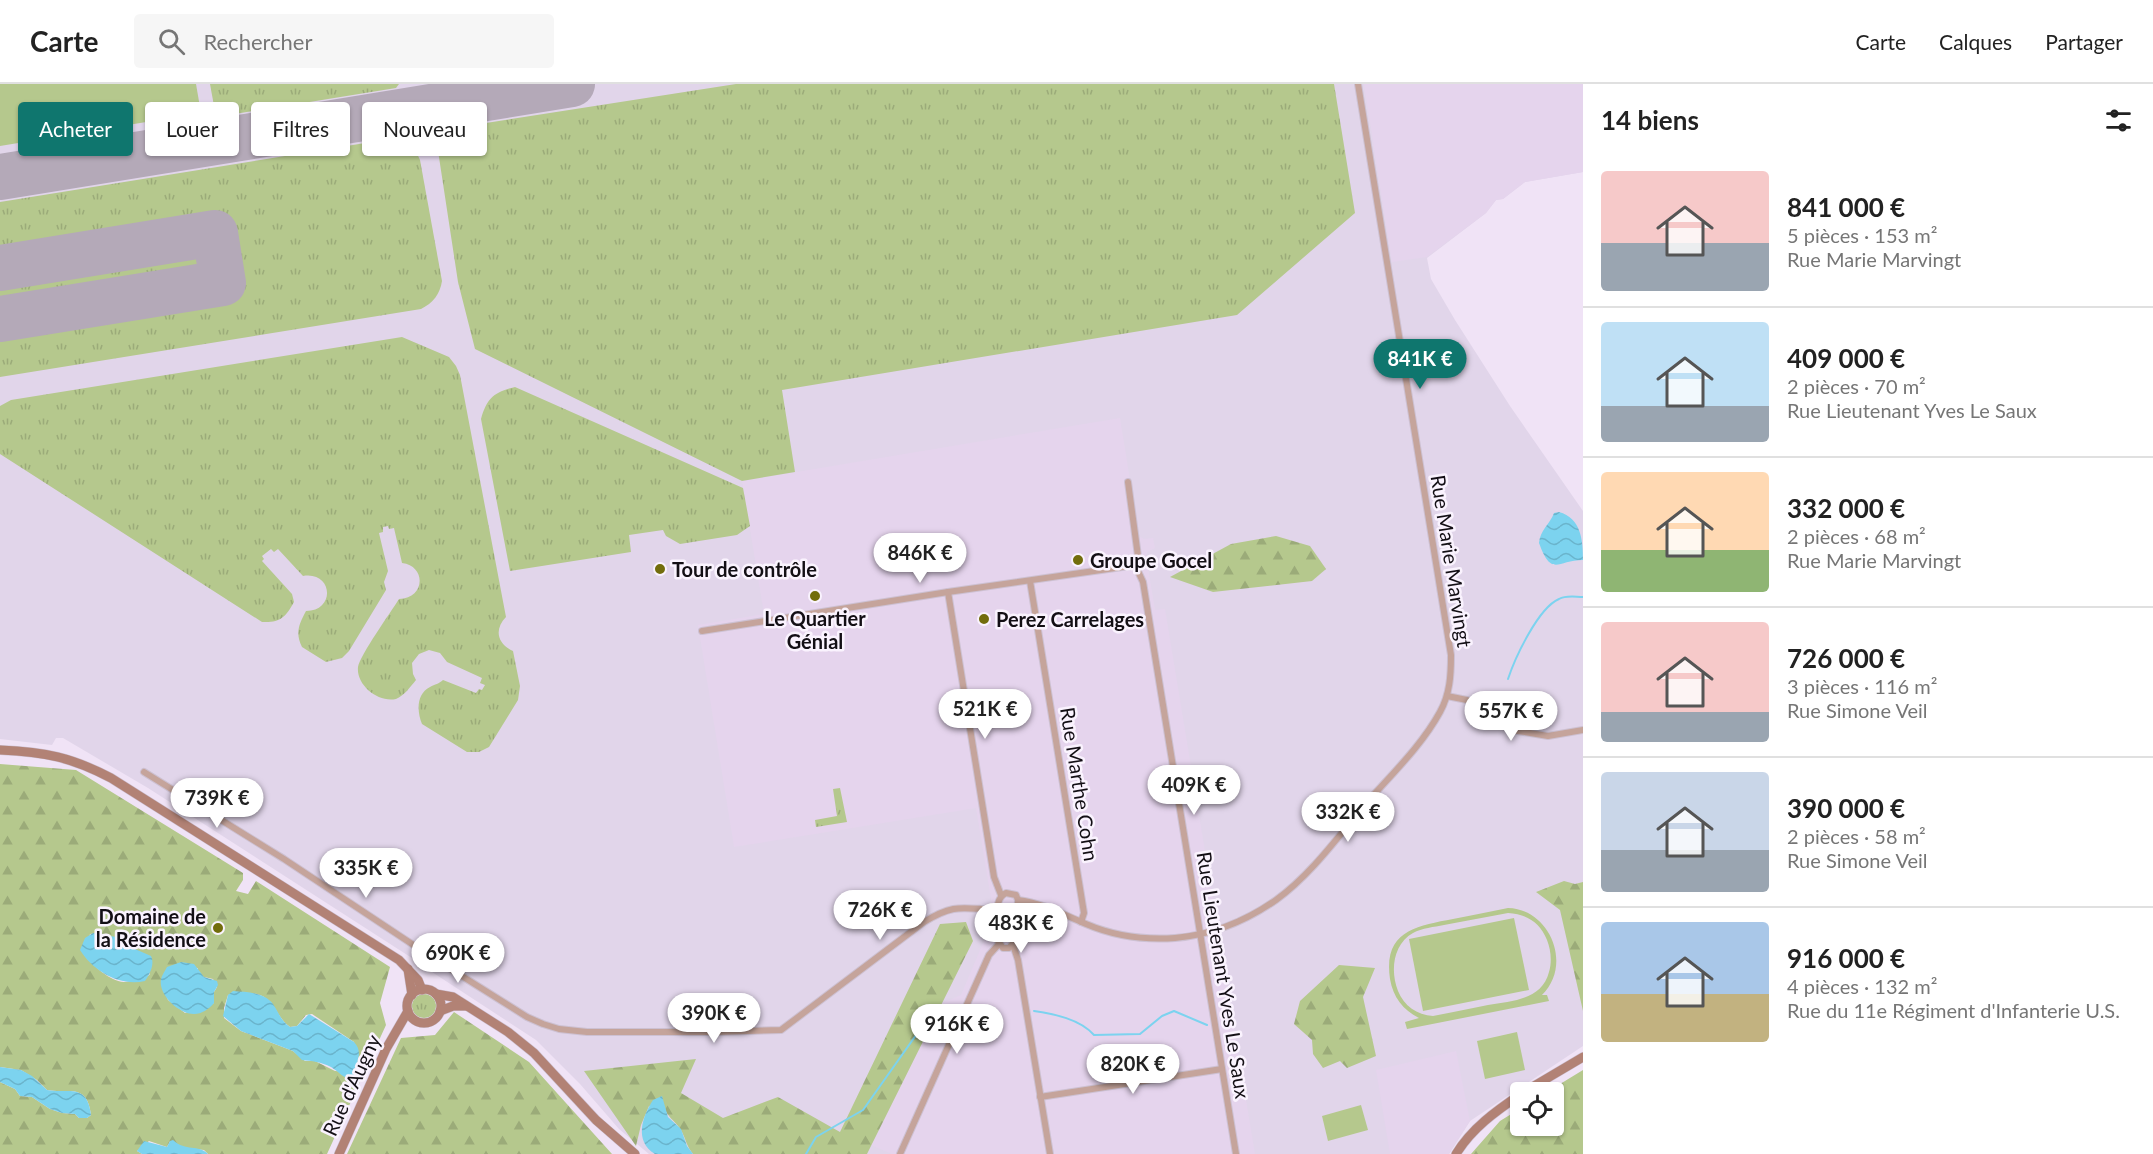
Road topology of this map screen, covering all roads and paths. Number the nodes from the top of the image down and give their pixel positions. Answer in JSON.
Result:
{"nodes":[{"id":1,"x":1358,"y":84,"type":"edge"},
{"id":2,"x":1128,"y":483,"type":"dead end"},
{"id":3,"x":1136,"y":567,"type":"junction"},
{"id":4,"x":1030,"y":581,"type":"junction"},
{"id":5,"x":948,"y":591,"type":"junction"},
{"id":6,"x":702,"y":631,"type":"dead end"},
{"id":7,"x":1447,"y":696,"type":"junction"},
{"id":8,"x":1583,"y":730,"type":"edge"},
{"id":9,"x":0,"y":750,"type":"edge"},
{"id":10,"x":144,"y":772,"type":"dead end"},
{"id":11,"x":1001,"y":895,"type":"junction"},
{"id":12,"x":1018,"y":900,"type":"junction"},
{"id":13,"x":998,"y":910,"type":"junction"},
{"id":14,"x":1081,"y":922,"type":"junction"},
{"id":15,"x":1201,"y":935,"type":"junction"},
{"id":16,"x":999,"y":944,"type":"junction"},
{"id":17,"x":1013,"y":945,"type":"junction"},
{"id":18,"x":408,"y":969,"type":"junction"},
{"id":19,"x":422,"y":990,"type":"junction"},
{"id":20,"x":436,"y":994,"type":"junction"},
{"id":21,"x":412,"y":995,"type":"junction"},
{"id":22,"x":469,"y":1007,"type":"junction"},
{"id":23,"x":408,"y":1011,"type":"junction"},
{"id":24,"x":440,"y":1011,"type":"junction"},
{"id":25,"x":416,"y":1021,"type":"junction"},
{"id":26,"x":397,"y":1031,"type":"junction"},
{"id":27,"x":1583,"y":1057,"type":"edge"},
{"id":28,"x":1222,"y":1069,"type":"junction"},
{"id":29,"x":1541,"y":1082,"type":"edge"},
{"id":30,"x":1040,"y":1097,"type":"junction"},
{"id":31,"x":1510,"y":1102,"type":"edge"},
{"id":32,"x":339,"y":1154,"type":"edge"},
{"id":33,"x":635,"y":1154,"type":"edge"},
{"id":34,"x":900,"y":1154,"type":"edge"},
{"id":35,"x":1050,"y":1154,"type":"edge"},
{"id":36,"x":1236,"y":1154,"type":"edge"},
{"id":37,"x":1455,"y":1154,"type":"edge"}],
"edges":[{"from":1,"to":7,"type":"street","name":"Rue Marie Marvingt"},
{"from":2,"to":3,"type":"street","name":"Rue Lieutenant Yves Le Saux"},
{"from":3,"to":4,"type":"street"},
{"from":3,"to":15,"type":"street","name":"Rue Lieutenant Yves Le Saux"},
{"from":4,"to":5,"type":"street"},
{"from":4,"to":14,"type":"street","name":"Rue Marthe Cohn"},
{"from":5,"to":6,"type":"street"},
{"from":5,"to":11,"type":"street"},
{"from":7,"to":8,"type":"street"},
{"from":7,"to":15,"type":"street","name":"Rue Marie Marvingt"},
{"from":9,"to":18,"type":"main road"},
{"from":10,"to":13,"type":"street"},
{"from":11,"to":12,"type":"street","name":"Rue Marie Marvingt"},
{"from":11,"to":13,"type":"street"},
{"from":12,"to":14,"type":"street","name":"Rue Marie Marvingt"},
{"from":12,"to":17,"type":"street"},
{"from":13,"to":16,"type":"street"},
{"from":14,"to":15,"type":"street","name":"Rue Marie Marvingt"},
{"from":15,"to":28,"type":"street","name":"Rue Lieutenant Yves Le Saux"},
{"from":16,"to":17,"type":"street"},
{"from":16,"to":34,"type":"street"},
{"from":17,"to":30,"type":"street"},
{"from":18,"to":19,"type":"main road"},
{"from":18,"to":21,"type":"main road"},
{"from":19,"to":20,"type":"main road"},
{"from":19,"to":21,"type":"main road"},
{"from":20,"to":22,"type":"main road"},
{"from":20,"to":24,"type":"main road"},
{"from":21,"to":23,"type":"main road"},
{"from":22,"to":24,"type":"main road"},
{"from":22,"to":33,"type":"main road"},
{"from":23,"to":25,"type":"main road"},
{"from":23,"to":26,"type":"main road","name":"Rue d'Augny"},
{"from":24,"to":25,"type":"main road"},
{"from":25,"to":26,"type":"main road","name":"Rue d'Augny"},
{"from":26,"to":32,"type":"main road","name":"Rue d'Augny"},
{"from":27,"to":29,"type":"main road"},
{"from":28,"to":30,"type":"street"},
{"from":28,"to":36,"type":"street","name":"Rue Lieutenant Yves Le Saux"},
{"from":30,"to":35,"type":"street"},
{"from":31,"to":37,"type":"main road"}]}
